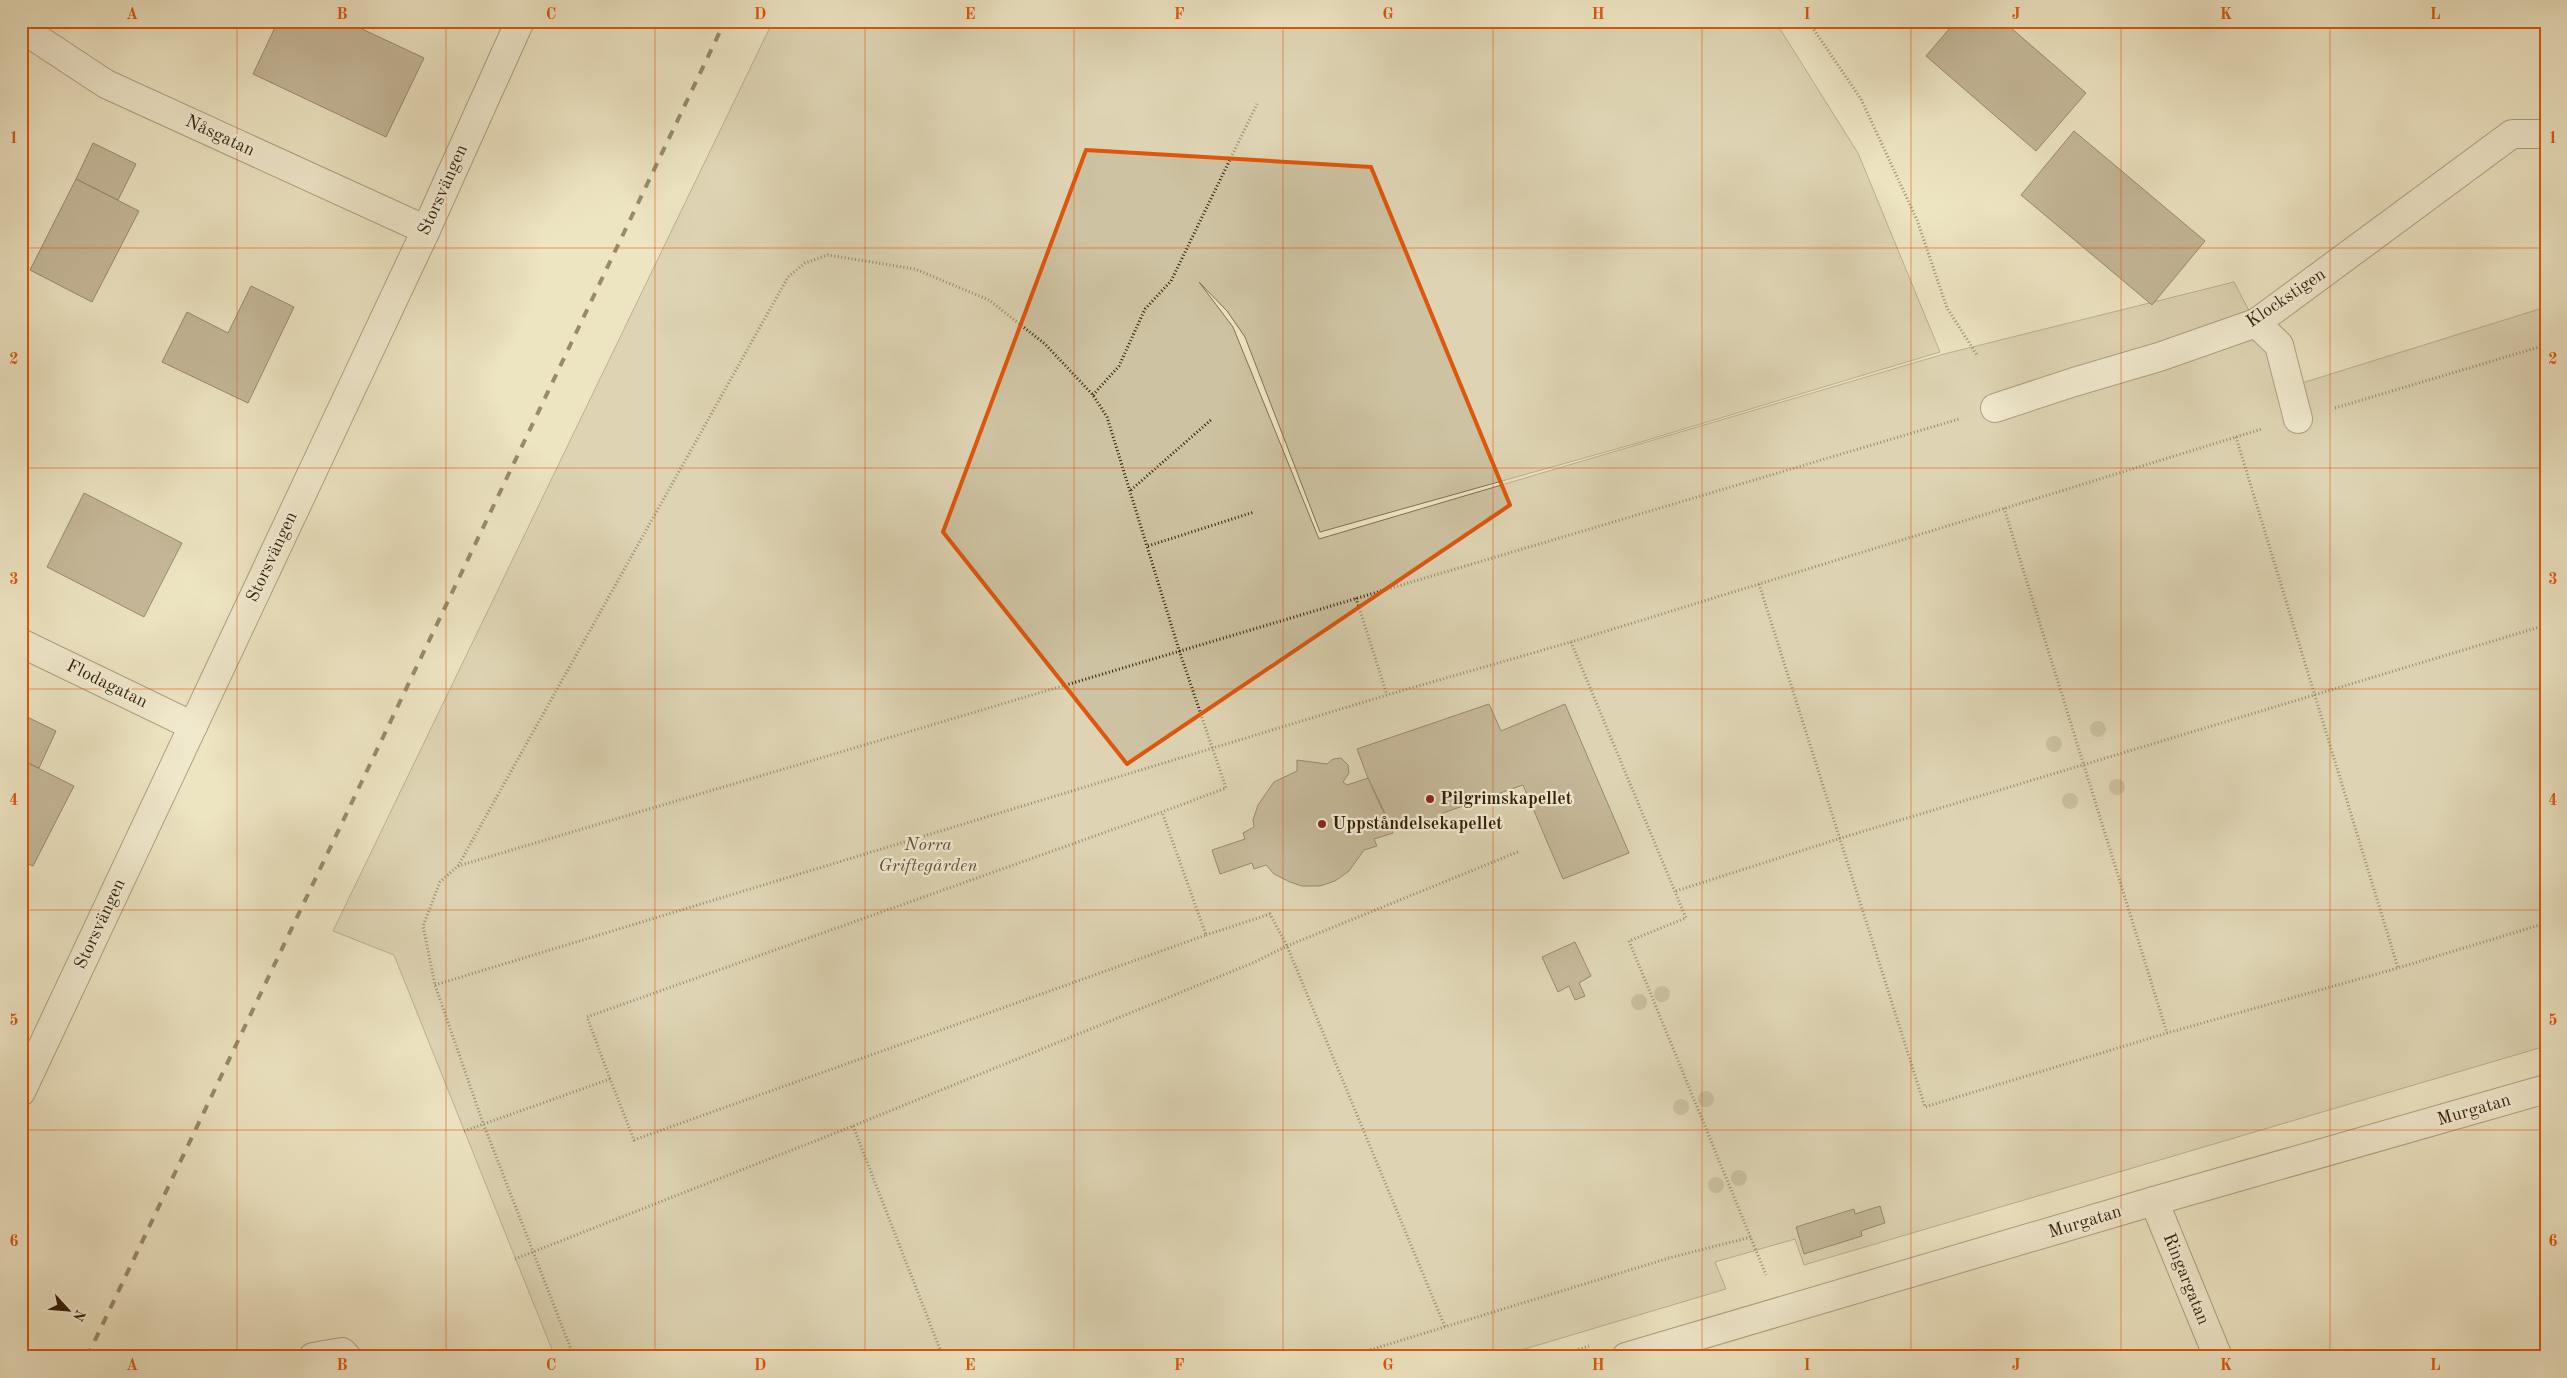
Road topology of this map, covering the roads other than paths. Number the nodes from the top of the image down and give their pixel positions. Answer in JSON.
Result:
{"nodes":[{"id":1,"x":520,"y":21,"type":"edge"},
{"id":2,"x":21,"y":28,"type":"edge"},
{"id":3,"x":2546,"y":134,"type":"edge"},
{"id":4,"x":426,"y":230,"type":"junction"},
{"id":5,"x":2256,"y":322,"type":"junction"},
{"id":6,"x":1995,"y":408,"type":"road end"},
{"id":7,"x":2298,"y":418,"type":"road end"},
{"id":8,"x":21,"y":643,"type":"edge"},
{"id":9,"x":193,"y":726,"type":"junction"},
{"id":10,"x":2546,"y":1089,"type":"edge"},
{"id":11,"x":21,"y":1092,"type":"edge"},
{"id":12,"x":2154,"y":1201,"type":"junction"},
{"id":13,"x":313,"y":1357,"type":"edge"},
{"id":14,"x":347,"y":1357,"type":"edge"},
{"id":15,"x":1626,"y":1357,"type":"edge"},
{"id":16,"x":2218,"y":1357,"type":"edge"}],
"edges":[{"from":1,"to":4,"type":"street","name":"Storsvängen"},
{"from":2,"to":4,"type":"street","name":"Nåsgatan"},
{"from":3,"to":5,"type":"street","name":"Klockstigen"},
{"from":4,"to":9,"type":"street","name":"Storsvängen"},
{"from":5,"to":6,"type":"street","name":"Klockstigen"},
{"from":5,"to":7,"type":"street"},
{"from":8,"to":9,"type":"street","name":"Flodagatan"},
{"from":9,"to":11,"type":"street","name":"Storsvängen"},
{"from":10,"to":12,"type":"street","name":"Murgatan"},
{"from":12,"to":15,"type":"street","name":"Murgatan"},
{"from":12,"to":16,"type":"street","name":"Ringargatan"},
{"from":13,"to":14,"type":"street"}]}
